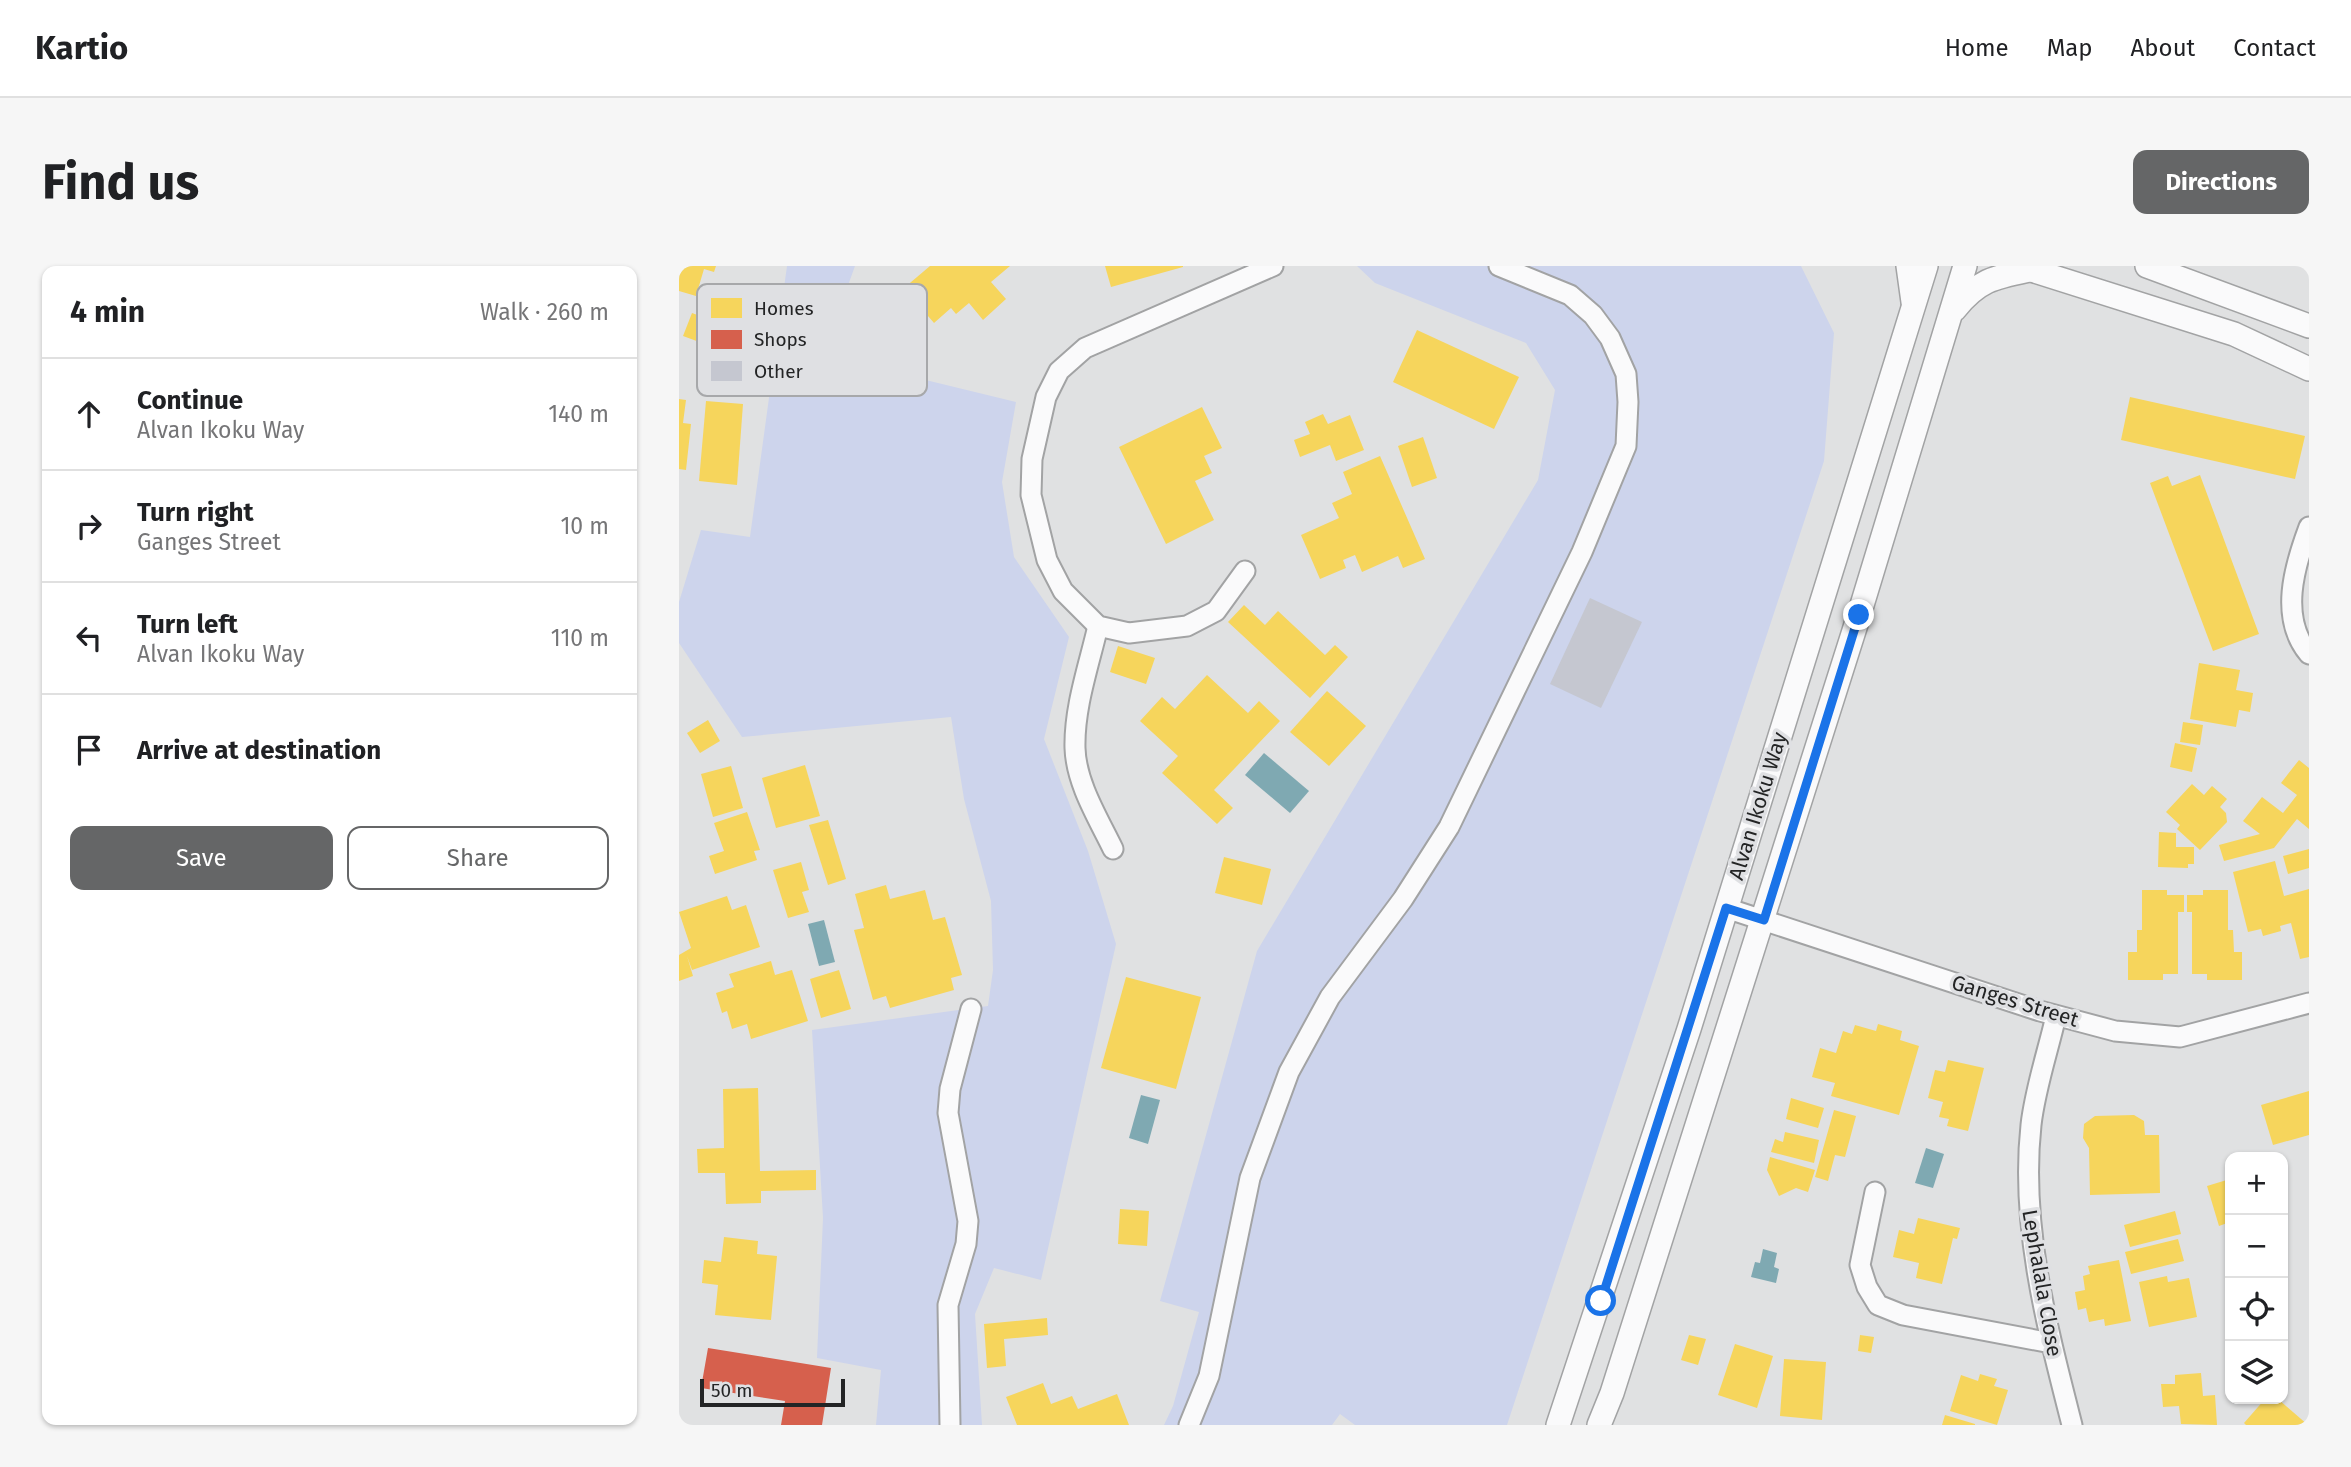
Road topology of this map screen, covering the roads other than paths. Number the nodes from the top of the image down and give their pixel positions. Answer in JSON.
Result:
{"nodes":[{"id":1,"x":1273,"y":266,"type":"edge"},
{"id":2,"x":1499,"y":266,"type":"edge"},
{"id":3,"x":1908,"y":266,"type":"edge"},
{"id":4,"x":1926,"y":266,"type":"edge"},
{"id":5,"x":1965,"y":266,"type":"edge"},
{"id":6,"x":2147,"y":266,"type":"edge"},
{"id":7,"x":2024,"y":268,"type":"edge"},
{"id":8,"x":1914,"y":308,"type":"junction"},
{"id":9,"x":1949,"y":317,"type":"junction"},
{"id":10,"x":2309,"y":326,"type":"edge"},
{"id":11,"x":2309,"y":369,"type":"edge"},
{"id":12,"x":2309,"y":527,"type":"edge"},
{"id":13,"x":1244,"y":571,"type":"dead end"},
{"id":14,"x":1098,"y":626,"type":"junction"},
{"id":15,"x":2309,"y":654,"type":"edge"},
{"id":16,"x":1113,"y":849,"type":"dead end"},
{"id":17,"x":1726,"y":908,"type":"junction"},
{"id":18,"x":1764,"y":920,"type":"junction"},
{"id":19,"x":2309,"y":1003,"type":"edge"},
{"id":20,"x":971,"y":1009,"type":"dead end"},
{"id":21,"x":2056,"y":1016,"type":"junction"},
{"id":22,"x":1875,"y":1192,"type":"dead end"},
{"id":23,"x":2051,"y":1343,"type":"junction"},
{"id":24,"x":950,"y":1425,"type":"edge"},
{"id":25,"x":1189,"y":1425,"type":"edge"},
{"id":26,"x":1558,"y":1425,"type":"edge"},
{"id":27,"x":1599,"y":1425,"type":"edge"},
{"id":28,"x":2072,"y":1425,"type":"edge"}],
"edges":[{"from":1,"to":14,"type":"street"},
{"from":2,"to":25,"type":"street"},
{"from":3,"to":8,"type":"street"},
{"from":4,"to":8,"type":"street","name":"Alvan Ikoku Way"},
{"from":5,"to":9,"type":"street","name":"Alvan Ikoku Way"},
{"from":6,"to":10,"type":"street"},
{"from":7,"to":9,"type":"street"},
{"from":7,"to":11,"type":"street"},
{"from":8,"to":17,"type":"street","name":"Alvan Ikoku Way"},
{"from":9,"to":18,"type":"street","name":"Alvan Ikoku Way"},
{"from":12,"to":15,"type":"street"},
{"from":13,"to":14,"type":"street"},
{"from":14,"to":16,"type":"street"},
{"from":17,"to":18,"type":"street","name":"Ganges Street"},
{"from":17,"to":26,"type":"street","name":"Alvan Ikoku Way"},
{"from":18,"to":21,"type":"street","name":"Ganges Street"},
{"from":18,"to":27,"type":"street","name":"Alvan Ikoku Way"},
{"from":19,"to":21,"type":"street","name":"Ganges Street"},
{"from":20,"to":24,"type":"street"},
{"from":21,"to":23,"type":"street","name":"Lephalala Close"},
{"from":22,"to":23,"type":"street"},
{"from":23,"to":28,"type":"street","name":"Lephalala Close"}]}
